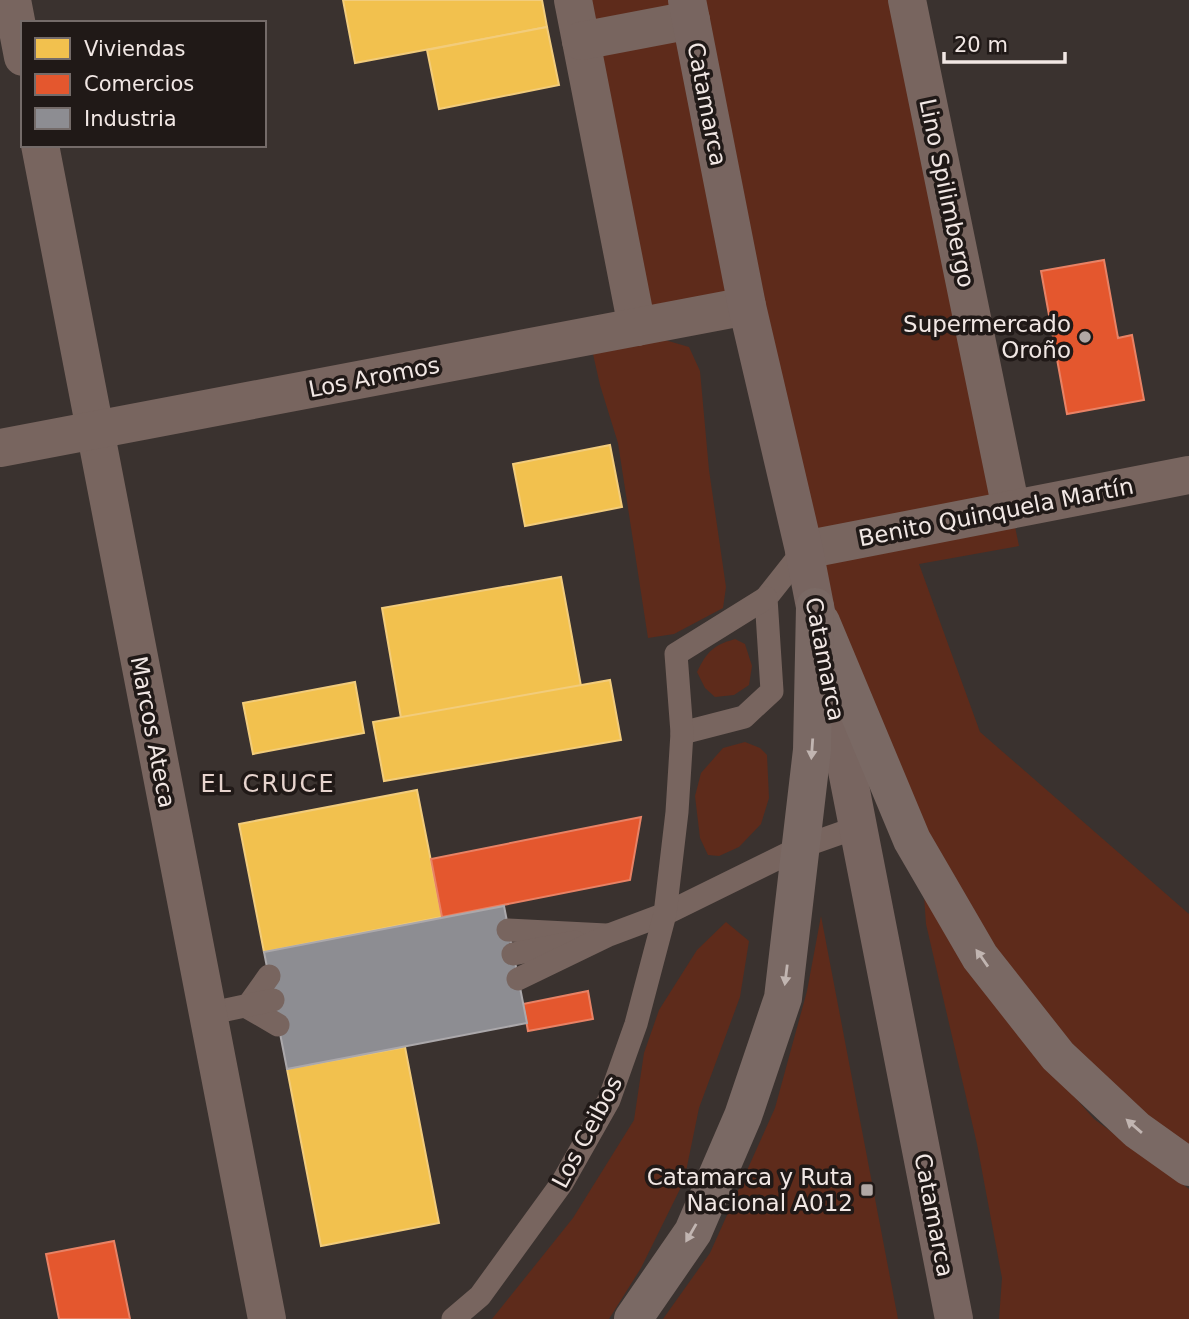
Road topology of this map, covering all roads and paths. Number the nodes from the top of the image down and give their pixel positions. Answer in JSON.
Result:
{"nodes":[{"id":1,"x":12,"y":0,"type":"edge"},
{"id":2,"x":573,"y":0,"type":"edge"},
{"id":3,"x":907,"y":0,"type":"edge"},
{"id":4,"x":689,"y":10,"type":"edge"},
{"id":5,"x":581,"y":41,"type":"junction"},
{"id":6,"x":21,"y":47,"type":"edge"},
{"id":7,"x":40,"y":147,"type":"edge"},
{"id":8,"x":747,"y":306,"type":"junction"},
{"id":9,"x":637,"y":327,"type":"junction"},
{"id":10,"x":94,"y":430,"type":"junction"},
{"id":11,"x":0,"y":448,"type":"edge"},
{"id":12,"x":1189,"y":475,"type":"edge"},
{"id":13,"x":1011,"y":509,"type":"junction"},
{"id":14,"x":804,"y":550,"type":"junction"},
{"id":15,"x":766,"y":598,"type":"junction"},
{"id":16,"x":815,"y":607,"type":"junction"},
{"id":17,"x":682,"y":733,"type":"junction"},
{"id":18,"x":858,"y":827,"type":"junction"},
{"id":19,"x":800,"y":847,"type":"junction"},
{"id":20,"x":665,"y":915,"type":"junction"},
{"id":21,"x":508,"y":930,"type":"dead end"},
{"id":22,"x":609,"y":935,"type":"junction"},
{"id":23,"x":513,"y":954,"type":"dead end"},
{"id":24,"x":269,"y":976,"type":"dead end"},
{"id":25,"x":518,"y":979,"type":"dead end"},
{"id":26,"x":273,"y":1000,"type":"dead end"},
{"id":27,"x":247,"y":1007,"type":"junction"},
{"id":28,"x":207,"y":1014,"type":"junction"},
{"id":29,"x":278,"y":1025,"type":"dead end"},
{"id":30,"x":1189,"y":1167,"type":"edge"},
{"id":31,"x":267,"y":1319,"type":"edge"},
{"id":32,"x":453,"y":1319,"type":"edge"},
{"id":33,"x":634,"y":1319,"type":"edge"},
{"id":34,"x":954,"y":1319,"type":"edge"}],
"edges":[{"from":1,"to":6,"type":"street"},
{"from":2,"to":5,"type":"street"},
{"from":3,"to":13,"type":"street","name":"Lino Spilimbergo"},
{"from":4,"to":5,"type":"street"},
{"from":4,"to":8,"type":"main road","name":"Catamarca"},
{"from":5,"to":9,"type":"street"},
{"from":7,"to":10,"type":"street","name":"Marcos Ateca"},
{"from":8,"to":9,"type":"street","name":"Los Aromos"},
{"from":8,"to":14,"type":"main road","name":"Catamarca"},
{"from":9,"to":10,"type":"street","name":"Los Aromos"},
{"from":10,"to":11,"type":"street","name":"Los Aromos"},
{"from":10,"to":28,"type":"street","name":"Marcos Ateca"},
{"from":12,"to":13,"type":"street","name":"Benito Quinquela Martín"},
{"from":13,"to":14,"type":"street","name":"Benito Quinquela Martín"},
{"from":14,"to":15,"type":"lane","name":"Los Ceibos"},
{"from":14,"to":16,"type":"main road","name":"Catamarca"},
{"from":15,"to":17,"type":"lane","name":"Los Ceibos"},
{"from":15,"to":17,"type":"lane"},
{"from":16,"to":18,"type":"main road","name":"Catamarca"},
{"from":16,"to":19,"type":"highway","one_way":true},
{"from":30,"to":16,"type":"highway","one_way":true},
{"from":17,"to":20,"type":"lane","name":"Los Ceibos"},
{"from":18,"to":19,"type":"lane"},
{"from":18,"to":34,"type":"main road","name":"Catamarca"},
{"from":19,"to":20,"type":"lane"},
{"from":19,"to":33,"type":"highway","one_way":true},
{"from":20,"to":22,"type":"lane"},
{"from":20,"to":32,"type":"lane","name":"Los Ceibos"},
{"from":21,"to":22,"type":"lane"},
{"from":22,"to":23,"type":"lane"},
{"from":22,"to":25,"type":"lane"},
{"from":24,"to":27,"type":"lane"},
{"from":26,"to":27,"type":"lane"},
{"from":27,"to":28,"type":"lane"},
{"from":27,"to":29,"type":"lane"},
{"from":28,"to":31,"type":"street","name":"Marcos Ateca"}]}
